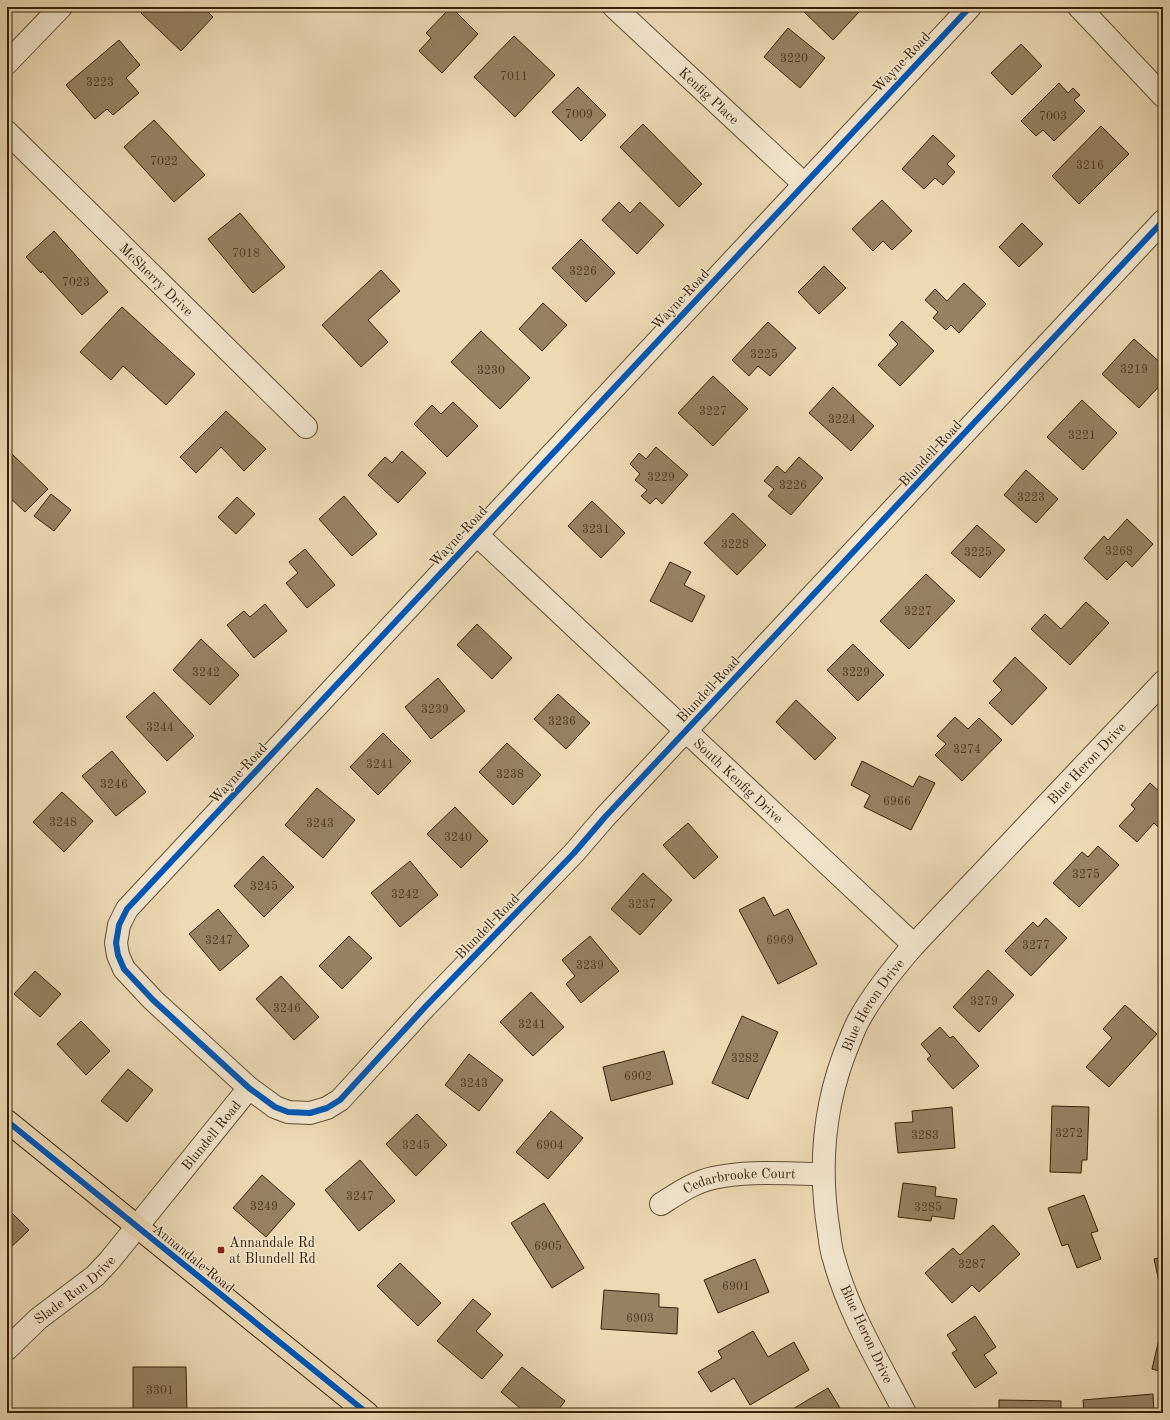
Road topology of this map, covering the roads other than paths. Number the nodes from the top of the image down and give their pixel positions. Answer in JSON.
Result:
{"nodes":[{"id":1,"x":61,"y":7,"type":"edge"},
{"id":2,"x":614,"y":7,"type":"edge"},
{"id":3,"x":970,"y":7,"type":"edge"},
{"id":4,"x":1079,"y":7,"type":"edge"},
{"id":5,"x":7,"y":63,"type":"edge"},
{"id":6,"x":1163,"y":96,"type":"edge"},
{"id":7,"x":7,"y":132,"type":"edge"},
{"id":8,"x":804,"y":184,"type":"junction"},
{"id":9,"x":1163,"y":221,"type":"edge"},
{"id":10,"x":306,"y":427,"type":"dead end"},
{"id":11,"x":476,"y":534,"type":"junction"},
{"id":12,"x":1163,"y":682,"type":"edge"},
{"id":13,"x":686,"y":730,"type":"junction"},
{"id":14,"x":914,"y":945,"type":"junction"},
{"id":15,"x":249,"y":1088,"type":"junction"},
{"id":16,"x":7,"y":1121,"type":"edge"},
{"id":17,"x":823,"y":1174,"type":"junction"},
{"id":18,"x":661,"y":1204,"type":"dead end"},
{"id":19,"x":136,"y":1226,"type":"junction"},
{"id":20,"x":7,"y":1348,"type":"edge"},
{"id":21,"x":367,"y":1413,"type":"edge"},
{"id":22,"x":905,"y":1413,"type":"edge"}],
"edges":[{"from":1,"to":5,"type":"street"},
{"from":2,"to":8,"type":"street","name":"Kenfig Place"},
{"from":3,"to":8,"type":"street","name":"Wayne Road"},
{"from":4,"to":6,"type":"street"},
{"from":7,"to":10,"type":"street","name":"McSherry Drive"},
{"from":8,"to":11,"type":"street","name":"Wayne Road"},
{"from":9,"to":13,"type":"street","name":"Blundell Road"},
{"from":11,"to":13,"type":"street","name":"South Kenfig Drive"},
{"from":11,"to":15,"type":"street","name":"Wayne Road"},
{"from":12,"to":14,"type":"street","name":"Blue Heron Drive"},
{"from":13,"to":14,"type":"street","name":"South Kenfig Drive"},
{"from":13,"to":15,"type":"street","name":"Blundell Road"},
{"from":14,"to":17,"type":"street","name":"Blue Heron Drive"},
{"from":15,"to":19,"type":"street","name":"Blundell Road"},
{"from":16,"to":19,"type":"main road","name":"Annandale Road"},
{"from":17,"to":18,"type":"street","name":"Cedarbrooke Court"},
{"from":17,"to":22,"type":"street","name":"Blue Heron Drive"},
{"from":19,"to":20,"type":"street","name":"Slade Run Drive"},
{"from":19,"to":21,"type":"main road","name":"Annandale Road"}]}
